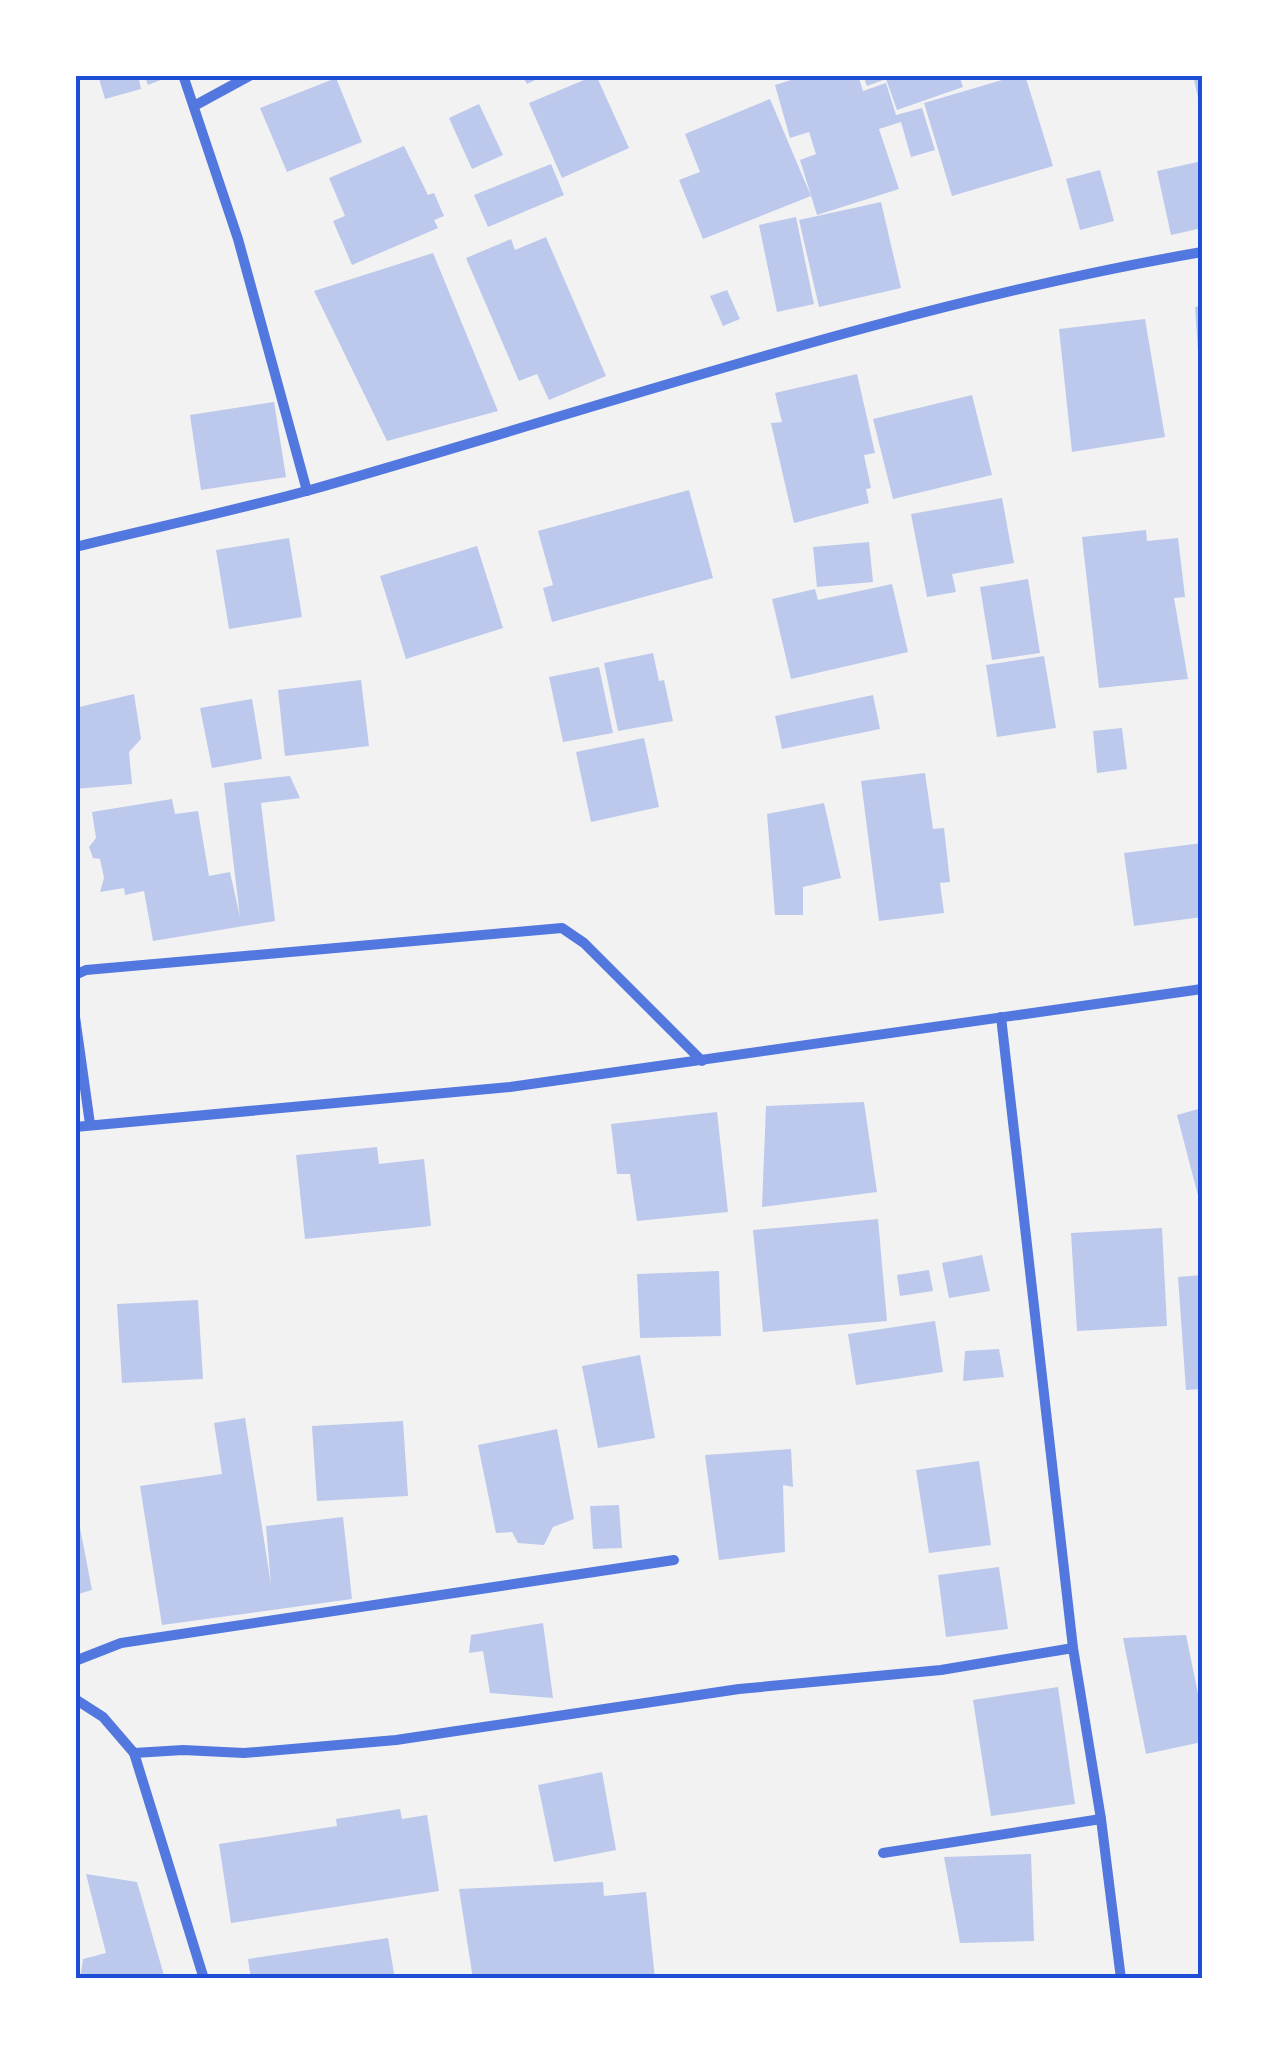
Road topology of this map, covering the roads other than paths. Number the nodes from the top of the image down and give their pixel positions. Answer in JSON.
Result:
{"nodes":[{"id":1,"x":182,"y":75,"type":"edge"},
{"id":2,"x":250,"y":75,"type":"edge"},
{"id":3,"x":194,"y":106,"type":"junction"},
{"id":4,"x":1202,"y":252,"type":"edge"},
{"id":5,"x":306,"y":490,"type":"junction"},
{"id":6,"x":75,"y":547,"type":"edge"},
{"id":7,"x":75,"y":976,"type":"edge"},
{"id":8,"x":1202,"y":988,"type":"edge"},
{"id":9,"x":75,"y":1017,"type":"edge"},
{"id":10,"x":1001,"y":1017,"type":"junction"},
{"id":11,"x":702,"y":1061,"type":"junction"},
{"id":12,"x":90,"y":1124,"type":"junction"},
{"id":13,"x":75,"y":1126,"type":"edge"},
{"id":14,"x":674,"y":1560,"type":"dead end"},
{"id":15,"x":1073,"y":1648,"type":"junction"},
{"id":16,"x":75,"y":1662,"type":"edge"},
{"id":17,"x":75,"y":1699,"type":"edge"},
{"id":18,"x":134,"y":1754,"type":"junction"},
{"id":19,"x":1101,"y":1818,"type":"junction"},
{"id":20,"x":884,"y":1853,"type":"dead end"},
{"id":21,"x":204,"y":1979,"type":"edge"},
{"id":22,"x":1120,"y":1979,"type":"edge"}],
"edges":[{"from":1,"to":3,"type":"street"},
{"from":2,"to":3,"type":"street"},
{"from":3,"to":5,"type":"street"},
{"from":4,"to":5,"type":"street"},
{"from":5,"to":6,"type":"street"},
{"from":7,"to":11,"type":"street"},
{"from":8,"to":10,"type":"street"},
{"from":9,"to":12,"type":"street"},
{"from":10,"to":11,"type":"street"},
{"from":10,"to":15,"type":"street"},
{"from":11,"to":12,"type":"street"},
{"from":12,"to":13,"type":"street"},
{"from":14,"to":16,"type":"street"},
{"from":15,"to":18,"type":"street"},
{"from":15,"to":19,"type":"street"},
{"from":17,"to":18,"type":"street"},
{"from":18,"to":21,"type":"street"},
{"from":19,"to":20,"type":"street"},
{"from":19,"to":22,"type":"street"}]}
